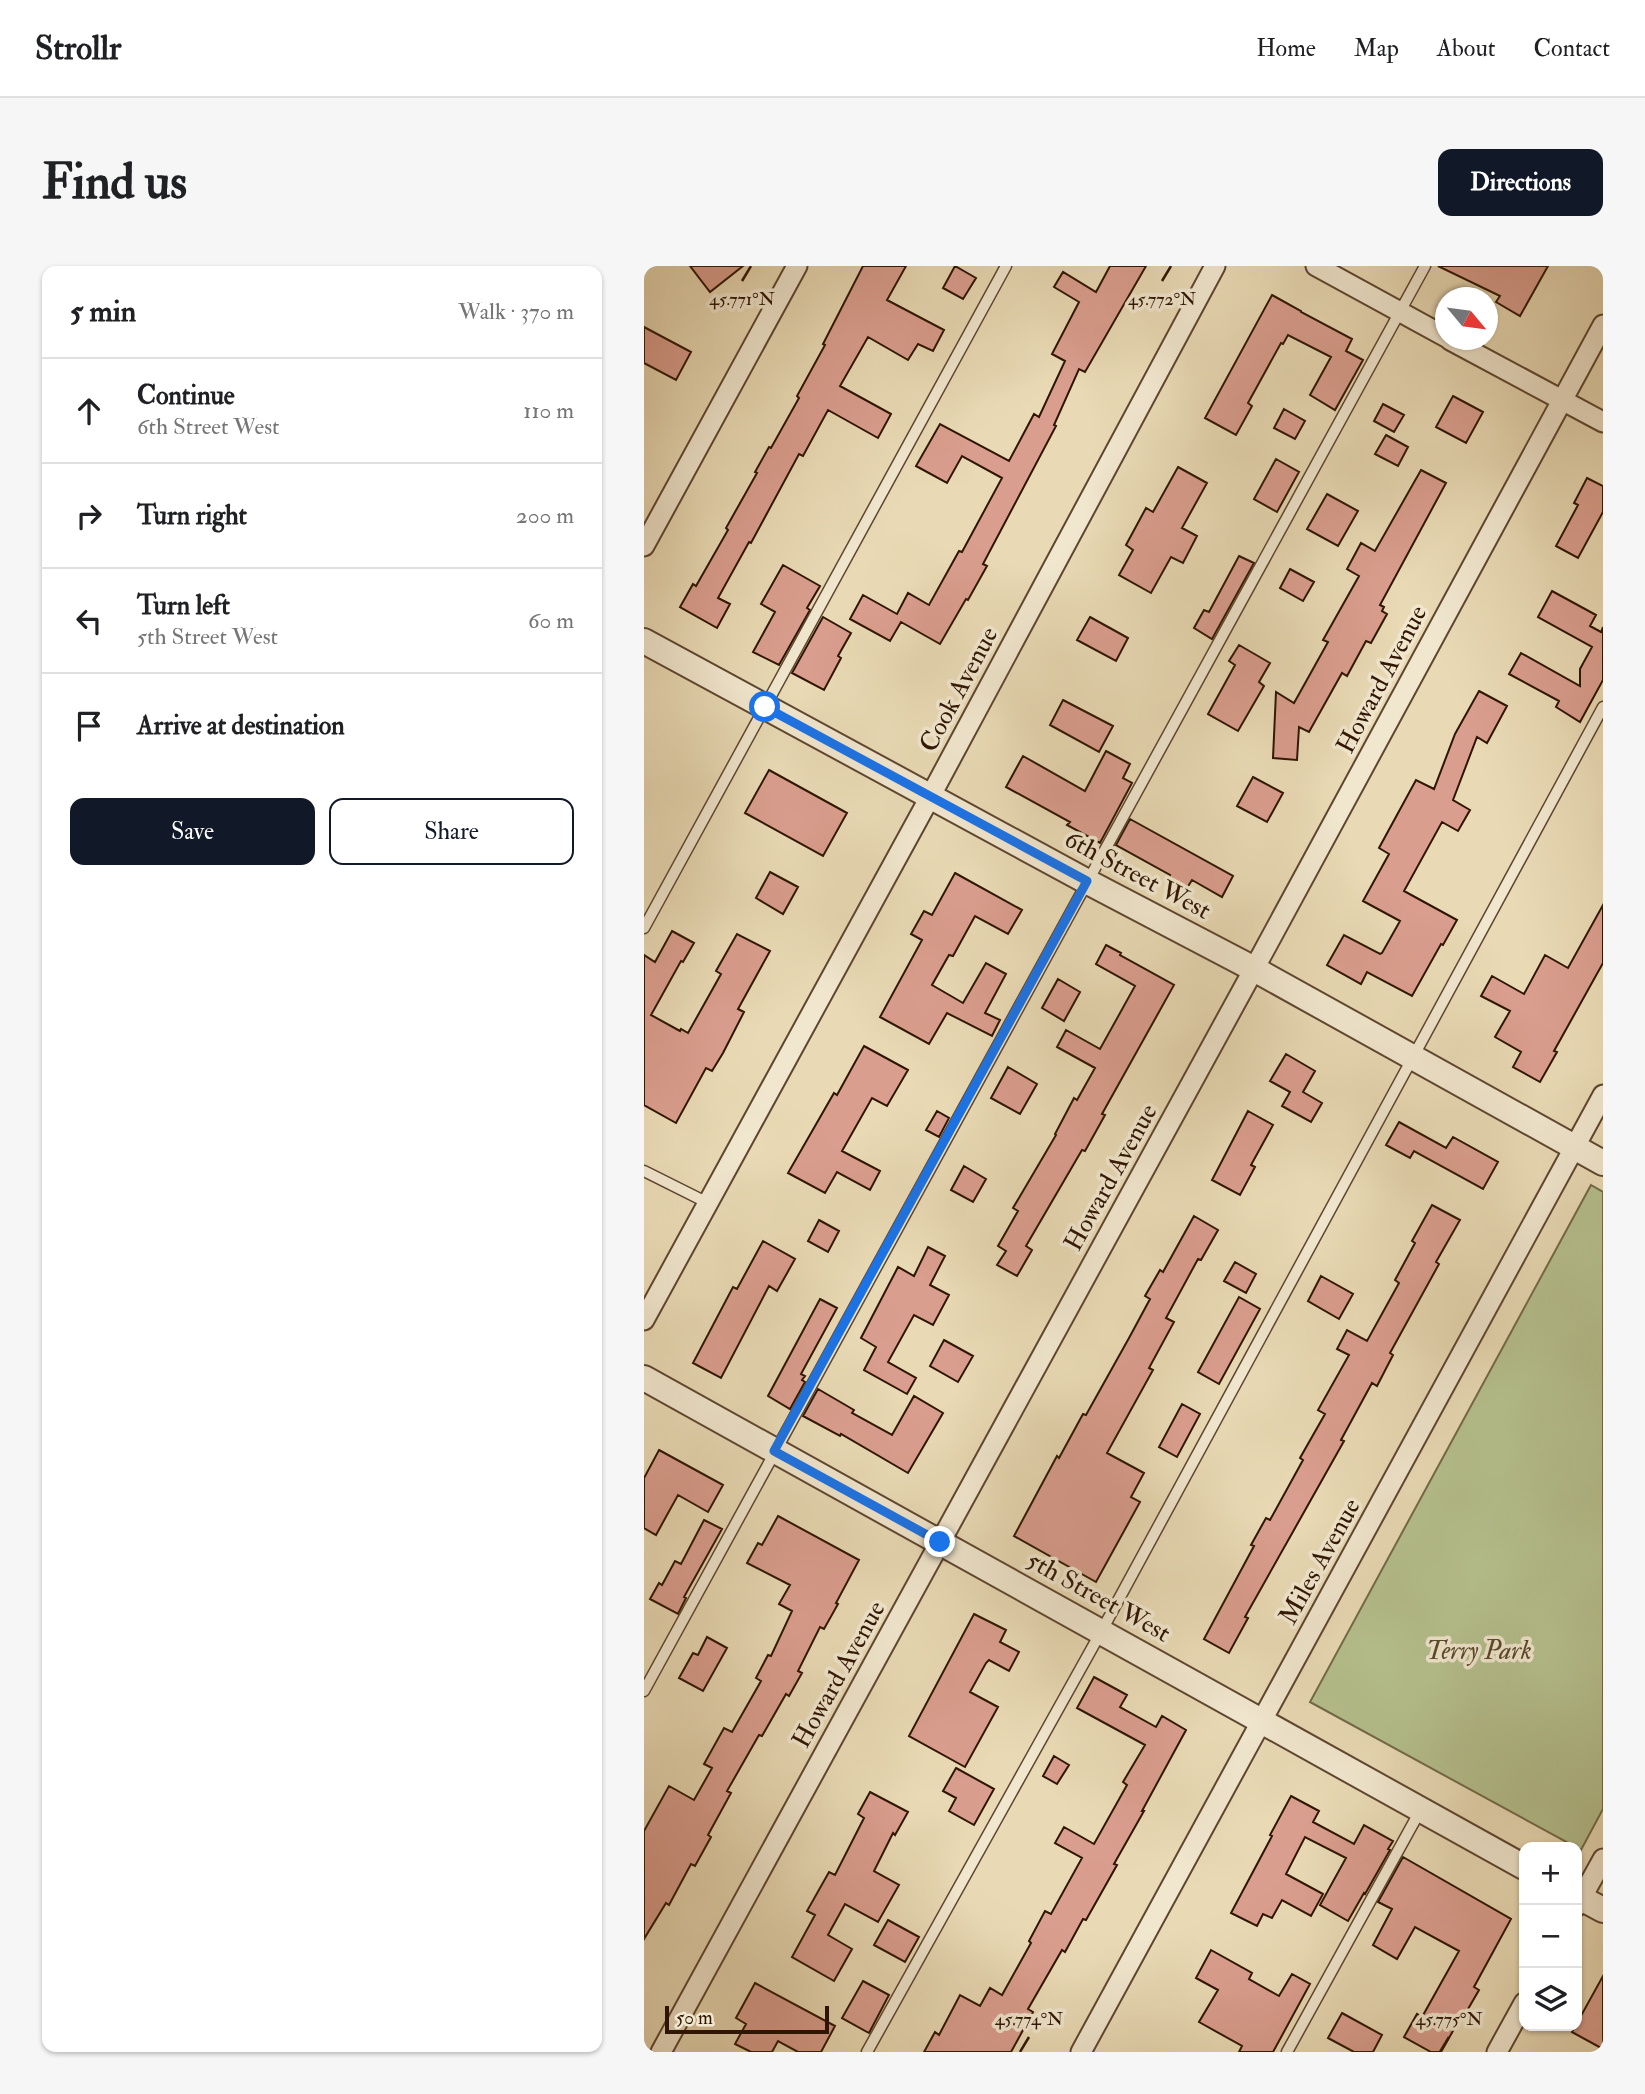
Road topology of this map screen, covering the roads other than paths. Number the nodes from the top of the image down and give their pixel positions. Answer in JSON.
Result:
{"nodes":[{"id":1,"x":797,"y":266,"type":"edge"},
{"id":2,"x":1006,"y":266,"type":"edge"},
{"id":3,"x":1215,"y":266,"type":"edge"},
{"id":4,"x":1316,"y":266,"type":"edge"},
{"id":5,"x":1424,"y":266,"type":"edge"},
{"id":6,"x":1399,"y":312,"type":"junction"},
{"id":7,"x":1603,"y":325,"type":"edge"},
{"id":8,"x":1435,"y":331,"type":"edge"},
{"id":9,"x":1470,"y":350,"type":"edge"},
{"id":10,"x":1563,"y":400,"type":"junction"},
{"id":11,"x":1603,"y":422,"type":"edge"},
{"id":12,"x":644,"y":546,"type":"edge"},
{"id":13,"x":644,"y":641,"type":"edge"},
{"id":14,"x":765,"y":707,"type":"junction"},
{"id":15,"x":1603,"y":707,"type":"edge"},
{"id":16,"x":930,"y":797,"type":"junction"},
{"id":17,"x":1087,"y":881,"type":"junction"},
{"id":18,"x":644,"y":928,"type":"edge"},
{"id":19,"x":1254,"y":969,"type":"junction"},
{"id":20,"x":1413,"y":1058,"type":"junction"},
{"id":21,"x":1603,"y":1095,"type":"edge"},
{"id":22,"x":1574,"y":1147,"type":"junction"},
{"id":23,"x":1603,"y":1163,"type":"edge"},
{"id":24,"x":644,"y":1171,"type":"edge"},
{"id":25,"x":708,"y":1203,"type":"junction"},
{"id":26,"x":644,"y":1320,"type":"edge"},
{"id":27,"x":644,"y":1378,"type":"edge"},
{"id":28,"x":774,"y":1451,"type":"junction"},
{"id":29,"x":940,"y":1542,"type":"junction"},
{"id":30,"x":1101,"y":1632,"type":"junction"},
{"id":31,"x":644,"y":1691,"type":"edge"},
{"id":32,"x":1262,"y":1721,"type":"junction"},
{"id":33,"x":1420,"y":1811,"type":"junction"},
{"id":34,"x":1603,"y":1858,"type":"edge"},
{"id":35,"x":1519,"y":1864,"type":"edge"},
{"id":36,"x":1582,"y":1893,"type":"edge"},
{"id":37,"x":1582,"y":1902,"type":"edge"},
{"id":38,"x":1603,"y":1910,"type":"edge"},
{"id":39,"x":1519,"y":2012,"type":"edge"},
{"id":40,"x":661,"y":2052,"type":"edge"},
{"id":41,"x":867,"y":2052,"type":"edge"},
{"id":42,"x":1081,"y":2052,"type":"edge"},
{"id":43,"x":1287,"y":2052,"type":"edge"},
{"id":44,"x":1497,"y":2052,"type":"edge"}],
"edges":[{"from":1,"to":12,"type":"street"},
{"from":2,"to":14,"type":"lane"},
{"from":3,"to":16,"type":"street","name":"Cook Avenue"},
{"from":4,"to":6,"type":"street"},
{"from":5,"to":6,"type":"lane"},
{"from":6,"to":8,"type":"street"},
{"from":6,"to":17,"type":"lane"},
{"from":7,"to":10,"type":"street","name":"Howard Avenue"},
{"from":9,"to":10,"type":"street"},
{"from":10,"to":11,"type":"street"},
{"from":10,"to":19,"type":"street","name":"Howard Avenue"},
{"from":13,"to":14,"type":"street","name":"6th Street West"},
{"from":14,"to":16,"type":"street","name":"6th Street West"},
{"from":14,"to":18,"type":"lane"},
{"from":15,"to":20,"type":"lane"},
{"from":16,"to":17,"type":"street","name":"6th Street West"},
{"from":16,"to":25,"type":"street","name":"Cook Avenue"},
{"from":17,"to":19,"type":"street","name":"6th Street West"},
{"from":17,"to":28,"type":"lane"},
{"from":19,"to":20,"type":"street","name":"6th Street West"},
{"from":19,"to":29,"type":"street","name":"Howard Avenue"},
{"from":20,"to":22,"type":"street","name":"6th Street West"},
{"from":20,"to":30,"type":"lane"},
{"from":21,"to":22,"type":"street","name":"Miles Avenue"},
{"from":22,"to":23,"type":"street","name":"6th Street West"},
{"from":22,"to":32,"type":"street","name":"Miles Avenue"},
{"from":24,"to":25,"type":"lane"},
{"from":25,"to":26,"type":"street","name":"Cook Avenue"},
{"from":27,"to":28,"type":"street","name":"5th Street West"},
{"from":28,"to":29,"type":"street","name":"5th Street West"},
{"from":28,"to":31,"type":"lane"},
{"from":29,"to":30,"type":"street","name":"5th Street West"},
{"from":29,"to":40,"type":"street","name":"Howard Avenue"},
{"from":30,"to":32,"type":"street","name":"5th Street West"},
{"from":30,"to":41,"type":"lane"},
{"from":32,"to":33,"type":"street","name":"5th Street West"},
{"from":32,"to":42,"type":"street","name":"Miles Avenue"},
{"from":33,"to":35,"type":"street","name":"5th Street West"},
{"from":33,"to":43,"type":"lane"},
{"from":34,"to":36,"type":"street"},
{"from":37,"to":38,"type":"street"},
{"from":39,"to":44,"type":"street"}]}
